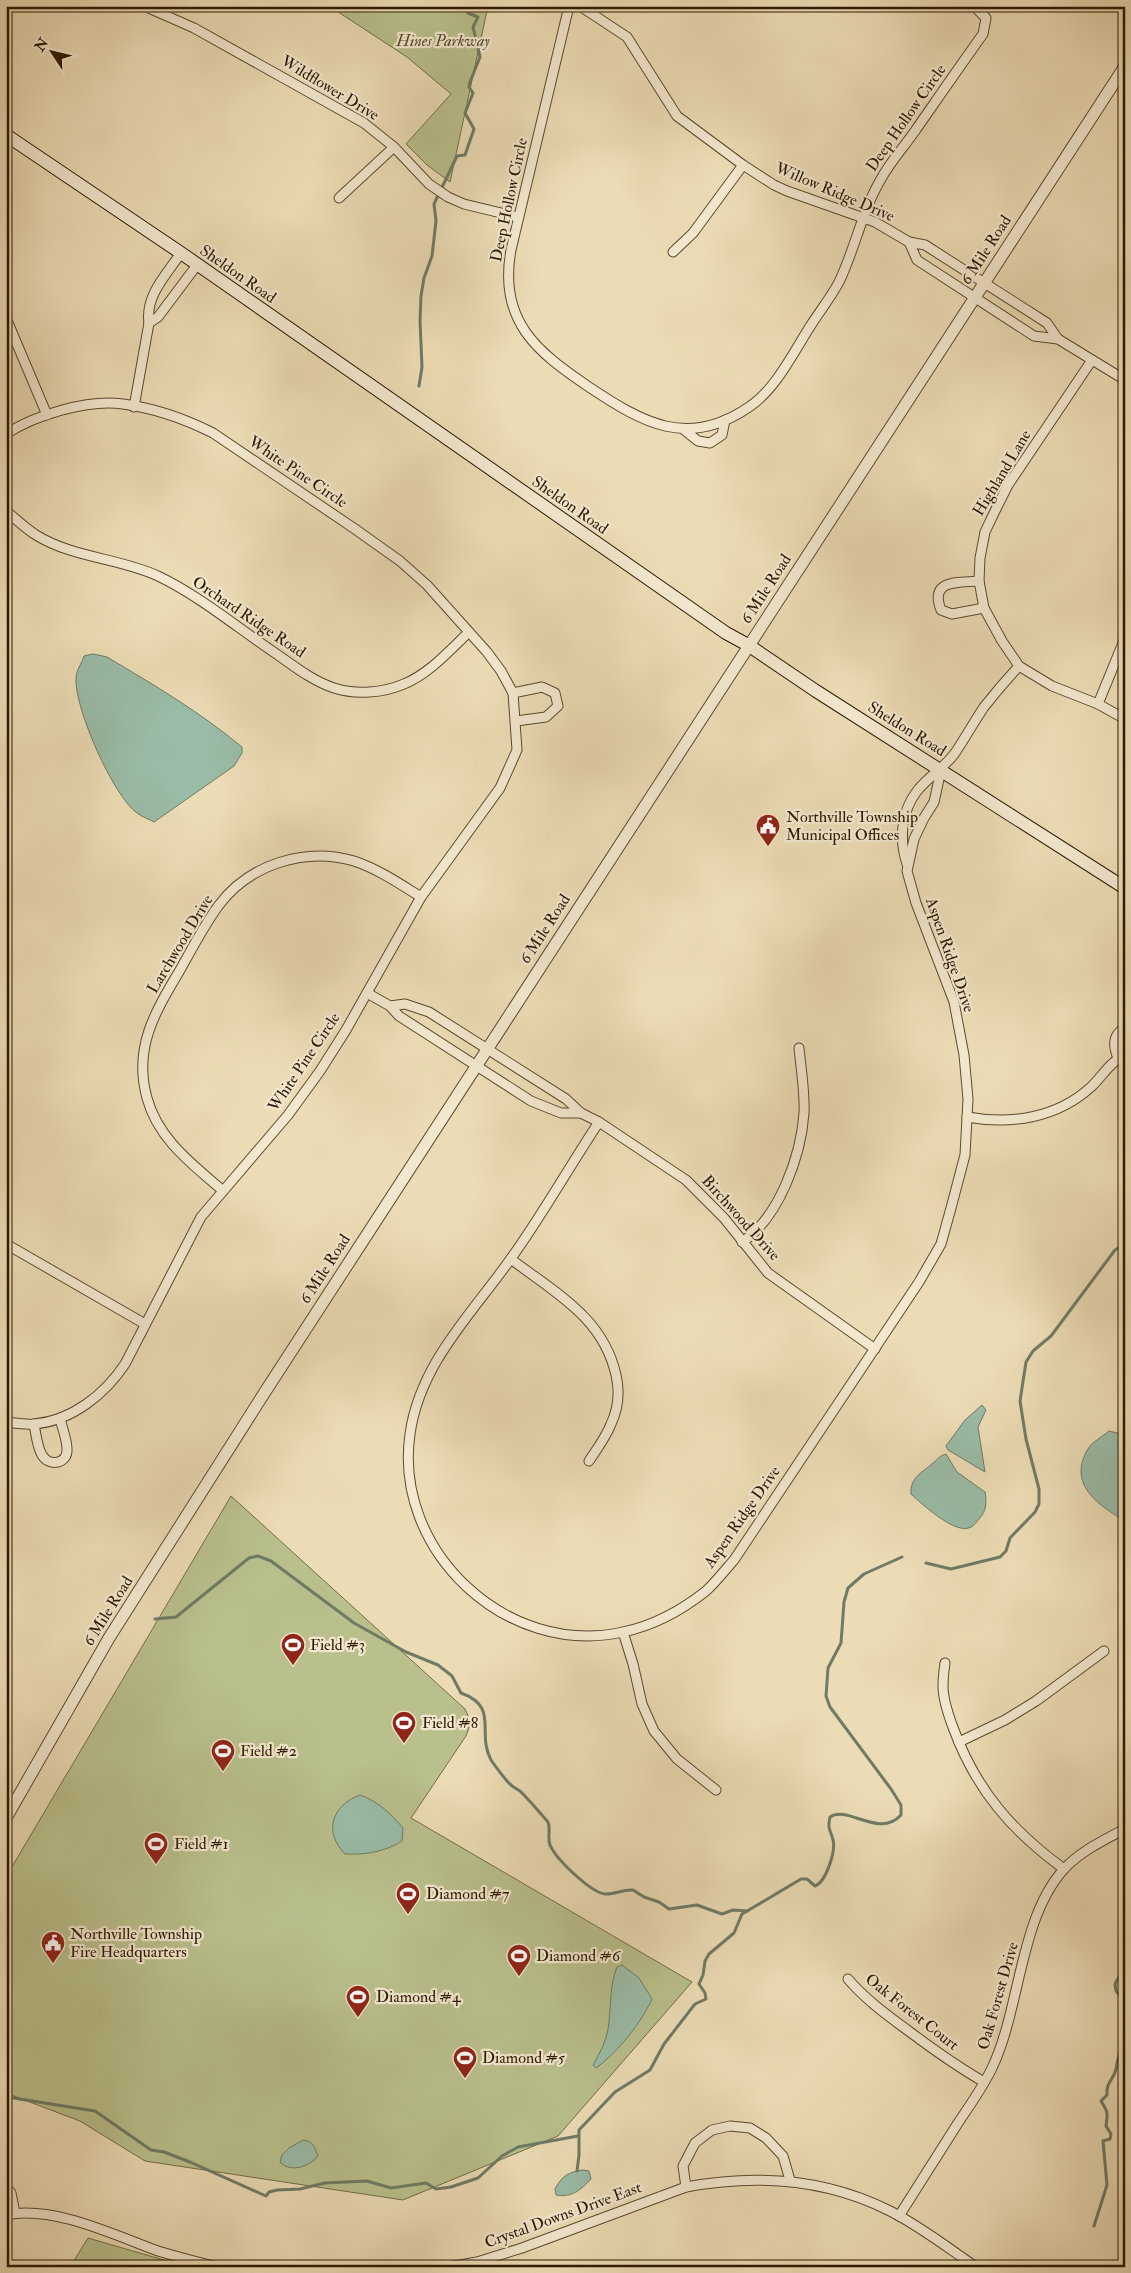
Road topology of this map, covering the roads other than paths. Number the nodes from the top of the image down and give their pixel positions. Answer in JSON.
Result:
{"nodes":[{"id":1,"x":144,"y":6,"type":"edge"},
{"id":2,"x":569,"y":6,"type":"edge"},
{"id":3,"x":580,"y":6,"type":"edge"},
{"id":4,"x":974,"y":6,"type":"edge"},
{"id":5,"x":1125,"y":66,"type":"edge"},
{"id":6,"x":6,"y":135,"type":"edge"},
{"id":7,"x":394,"y":147,"type":"junction"},
{"id":8,"x":743,"y":165,"type":"junction"},
{"id":9,"x":339,"y":198,"type":"dead end"},
{"id":10,"x":518,"y":217,"type":"junction"},
{"id":11,"x":863,"y":218,"type":"junction"},
{"id":12,"x":909,"y":242,"type":"junction"},
{"id":13,"x":673,"y":252,"type":"dead end"},
{"id":14,"x":181,"y":253,"type":"junction"},
{"id":15,"x":197,"y":265,"type":"junction"},
{"id":16,"x":984,"y":283,"type":"junction"},
{"id":17,"x":975,"y":298,"type":"junction"},
{"id":18,"x":6,"y":318,"type":"edge"},
{"id":19,"x":149,"y":323,"type":"junction"},
{"id":20,"x":1058,"y":339,"type":"junction"},
{"id":21,"x":1092,"y":360,"type":"junction"},
{"id":22,"x":1125,"y":380,"type":"edge"},
{"id":23,"x":134,"y":407,"type":"junction"},
{"id":24,"x":48,"y":415,"type":"junction"},
{"id":25,"x":725,"y":420,"type":"junction"},
{"id":26,"x":682,"y":429,"type":"junction"},
{"id":27,"x":6,"y":434,"type":"edge"},
{"id":28,"x":6,"y":511,"type":"edge"},
{"id":29,"x":979,"y":581,"type":"junction"},
{"id":30,"x":984,"y":608,"type":"junction"},
{"id":31,"x":470,"y":632,"type":"junction"},
{"id":32,"x":1125,"y":638,"type":"edge"},
{"id":33,"x":748,"y":645,"type":"junction"},
{"id":34,"x":1019,"y":666,"type":"junction"},
{"id":35,"x":513,"y":693,"type":"junction"},
{"id":36,"x":1098,"y":704,"type":"junction"},
{"id":37,"x":1125,"y":719,"type":"edge"},
{"id":38,"x":516,"y":721,"type":"junction"},
{"id":39,"x":941,"y":770,"type":"junction"},
{"id":40,"x":907,"y":864,"type":"junction"},
{"id":41,"x":1125,"y":888,"type":"edge"},
{"id":42,"x":421,"y":897,"type":"junction"},
{"id":43,"x":367,"y":993,"type":"junction"},
{"id":44,"x":390,"y":1006,"type":"junction"},
{"id":45,"x":1125,"y":1028,"type":"edge"},
{"id":46,"x":799,"y":1048,"type":"dead end"},
{"id":47,"x":487,"y":1049,"type":"junction"},
{"id":48,"x":1121,"y":1057,"type":"edge"},
{"id":49,"x":477,"y":1065,"type":"junction"},
{"id":50,"x":581,"y":1113,"type":"junction"},
{"id":51,"x":967,"y":1117,"type":"junction"},
{"id":52,"x":599,"y":1122,"type":"junction"},
{"id":53,"x":222,"y":1190,"type":"junction"},
{"id":54,"x":742,"y":1242,"type":"junction"},
{"id":55,"x":6,"y":1244,"type":"edge"},
{"id":56,"x":510,"y":1259,"type":"junction"},
{"id":57,"x":145,"y":1324,"type":"junction"},
{"id":58,"x":876,"y":1349,"type":"junction"},
{"id":59,"x":60,"y":1418,"type":"junction"},
{"id":60,"x":6,"y":1422,"type":"edge"},
{"id":61,"x":34,"y":1424,"type":"junction"},
{"id":62,"x":589,"y":1461,"type":"dead end"},
{"id":63,"x":623,"y":1632,"type":"junction"},
{"id":64,"x":1104,"y":1651,"type":"dead end"},
{"id":65,"x":945,"y":1663,"type":"dead end"},
{"id":66,"x":959,"y":1742,"type":"junction"},
{"id":67,"x":716,"y":1790,"type":"dead end"},
{"id":68,"x":6,"y":1818,"type":"edge"},
{"id":69,"x":1125,"y":1829,"type":"edge"},
{"id":70,"x":1064,"y":1869,"type":"junction"},
{"id":71,"x":848,"y":1979,"type":"dead end"},
{"id":72,"x":984,"y":2082,"type":"junction"},
{"id":73,"x":790,"y":2180,"type":"junction"},
{"id":74,"x":6,"y":2187,"type":"edge"},
{"id":75,"x":686,"y":2187,"type":"junction"},
{"id":76,"x":11,"y":2214,"type":"edge"},
{"id":77,"x":899,"y":2216,"type":"junction"},
{"id":78,"x":478,"y":2264,"type":"edge"},
{"id":79,"x":218,"y":2267,"type":"edge"},
{"id":80,"x":448,"y":2267,"type":"edge"},
{"id":81,"x":976,"y":2267,"type":"edge"}],
"edges":[{"from":1,"to":7,"type":"street","name":"Wildflower Drive"},
{"from":2,"to":10,"type":"street","name":"Deep Hollow Circle"},
{"from":3,"to":8,"type":"street","name":"Willow Ridge Drive"},
{"from":4,"to":11,"type":"street","name":"Deep Hollow Circle"},
{"from":5,"to":16,"type":"street","name":"6 Mile Road"},
{"from":6,"to":14,"type":"main road","name":"Sheldon Road"},
{"from":7,"to":9,"type":"street"},
{"from":7,"to":10,"type":"street","name":"Wildflower Drive"},
{"from":8,"to":11,"type":"street","name":"Willow Ridge Drive"},
{"from":8,"to":13,"type":"street"},
{"from":10,"to":26,"type":"street","name":"Deep Hollow Circle"},
{"from":11,"to":12,"type":"street","name":"Willow Ridge Drive"},
{"from":11,"to":25,"type":"street","name":"Deep Hollow Circle"},
{"from":12,"to":16,"type":"street","name":"Willow Ridge Drive"},
{"from":12,"to":17,"type":"street","name":"Willow Ridge Drive"},
{"from":14,"to":15,"type":"main road","name":"Sheldon Road"},
{"from":14,"to":19,"type":"street"},
{"from":15,"to":19,"type":"street"},
{"from":15,"to":33,"type":"main road","name":"Sheldon Road"},
{"from":16,"to":17,"type":"street","name":"6 Mile Road"},
{"from":16,"to":20,"type":"street","name":"Willow Ridge Drive"},
{"from":17,"to":20,"type":"street","name":"Willow Ridge Drive"},
{"from":17,"to":33,"type":"street","name":"6 Mile Road"},
{"from":18,"to":24,"type":"street"},
{"from":19,"to":23,"type":"street"},
{"from":20,"to":21,"type":"street"},
{"from":21,"to":22,"type":"street"},
{"from":21,"to":29,"type":"street","name":"Highland Lane"},
{"from":23,"to":24,"type":"street","name":"White Pine Circle"},
{"from":23,"to":31,"type":"street","name":"White Pine Circle"},
{"from":24,"to":27,"type":"street","name":"White Pine Circle"},
{"from":25,"to":26,"type":"street","name":"Deep Hollow Circle"},
{"from":25,"to":26,"type":"street","name":"Deep Hollow Circle"},
{"from":28,"to":31,"type":"street","name":"Orchard Ridge Road"},
{"from":29,"to":30,"type":"street","name":"Highland Lane"},
{"from":29,"to":30,"type":"street"},
{"from":30,"to":34,"type":"street","name":"Highland Lane"},
{"from":31,"to":35,"type":"street","name":"White Pine Circle"},
{"from":32,"to":36,"type":"street"},
{"from":33,"to":39,"type":"main road","name":"Sheldon Road"},
{"from":33,"to":47,"type":"street","name":"6 Mile Road"},
{"from":34,"to":36,"type":"street","name":"Highland Lane"},
{"from":34,"to":39,"type":"street"},
{"from":35,"to":38,"type":"street","name":"White Pine Circle"},
{"from":35,"to":38,"type":"street"},
{"from":36,"to":37,"type":"street","name":"Highland Lane"},
{"from":38,"to":42,"type":"street","name":"White Pine Circle"},
{"from":39,"to":40,"type":"street","name":"Aspen Ridge Drive"},
{"from":39,"to":40,"type":"street","name":"Aspen Ridge Drive"},
{"from":39,"to":41,"type":"main road","name":"Sheldon Road"},
{"from":40,"to":51,"type":"street","name":"Aspen Ridge Drive"},
{"from":42,"to":43,"type":"street","name":"White Pine Circle"},
{"from":42,"to":53,"type":"street","name":"Larchwood Drive"},
{"from":43,"to":44,"type":"street","name":"Birchwood Drive"},
{"from":43,"to":53,"type":"street","name":"White Pine Circle"},
{"from":44,"to":47,"type":"street"},
{"from":44,"to":49,"type":"street","name":"Birchwood Drive"},
{"from":45,"to":48,"type":"street"},
{"from":46,"to":54,"type":"street"},
{"from":47,"to":49,"type":"street","name":"6 Mile Road"},
{"from":47,"to":50,"type":"street","name":"Birchwood Drive"},
{"from":48,"to":51,"type":"street"},
{"from":49,"to":50,"type":"street","name":"Birchwood Drive"},
{"from":49,"to":68,"type":"street","name":"6 Mile Road"},
{"from":50,"to":52,"type":"street","name":"Birchwood Drive"},
{"from":51,"to":58,"type":"street","name":"Aspen Ridge Drive"},
{"from":52,"to":54,"type":"street","name":"Birchwood Drive"},
{"from":52,"to":56,"type":"street","name":"Aspen Ridge Drive"},
{"from":53,"to":57,"type":"street","name":"White Pine Circle"},
{"from":54,"to":58,"type":"street","name":"Birchwood Drive"},
{"from":55,"to":57,"type":"street"},
{"from":56,"to":62,"type":"street"},
{"from":56,"to":63,"type":"street","name":"Aspen Ridge Drive"},
{"from":57,"to":59,"type":"street","name":"White Pine Circle"},
{"from":58,"to":63,"type":"street","name":"Aspen Ridge Drive"},
{"from":59,"to":61,"type":"street","name":"White Pine Circle"},
{"from":59,"to":61,"type":"street"},
{"from":60,"to":61,"type":"street","name":"White Pine Circle"},
{"from":63,"to":67,"type":"street"},
{"from":64,"to":66,"type":"street"},
{"from":65,"to":66,"type":"street"},
{"from":66,"to":70,"type":"street"},
{"from":69,"to":70,"type":"street","name":"Oak Forest Drive"},
{"from":70,"to":72,"type":"street","name":"Oak Forest Drive"},
{"from":71,"to":72,"type":"street","name":"Oak Forest Court"},
{"from":72,"to":77,"type":"street","name":"Oak Forest Drive"},
{"from":73,"to":75,"type":"street","name":"Crystal Downs Drive East"},
{"from":73,"to":75,"type":"street"},
{"from":73,"to":77,"type":"street","name":"Crystal Downs Drive East"},
{"from":74,"to":76,"type":"street"},
{"from":75,"to":78,"type":"street","name":"Crystal Downs Drive East"},
{"from":76,"to":79,"type":"street"},
{"from":77,"to":81,"type":"street","name":"Crystal Downs Drive East"},
{"from":78,"to":80,"type":"street","name":"Crystal Downs Drive East"}]}
